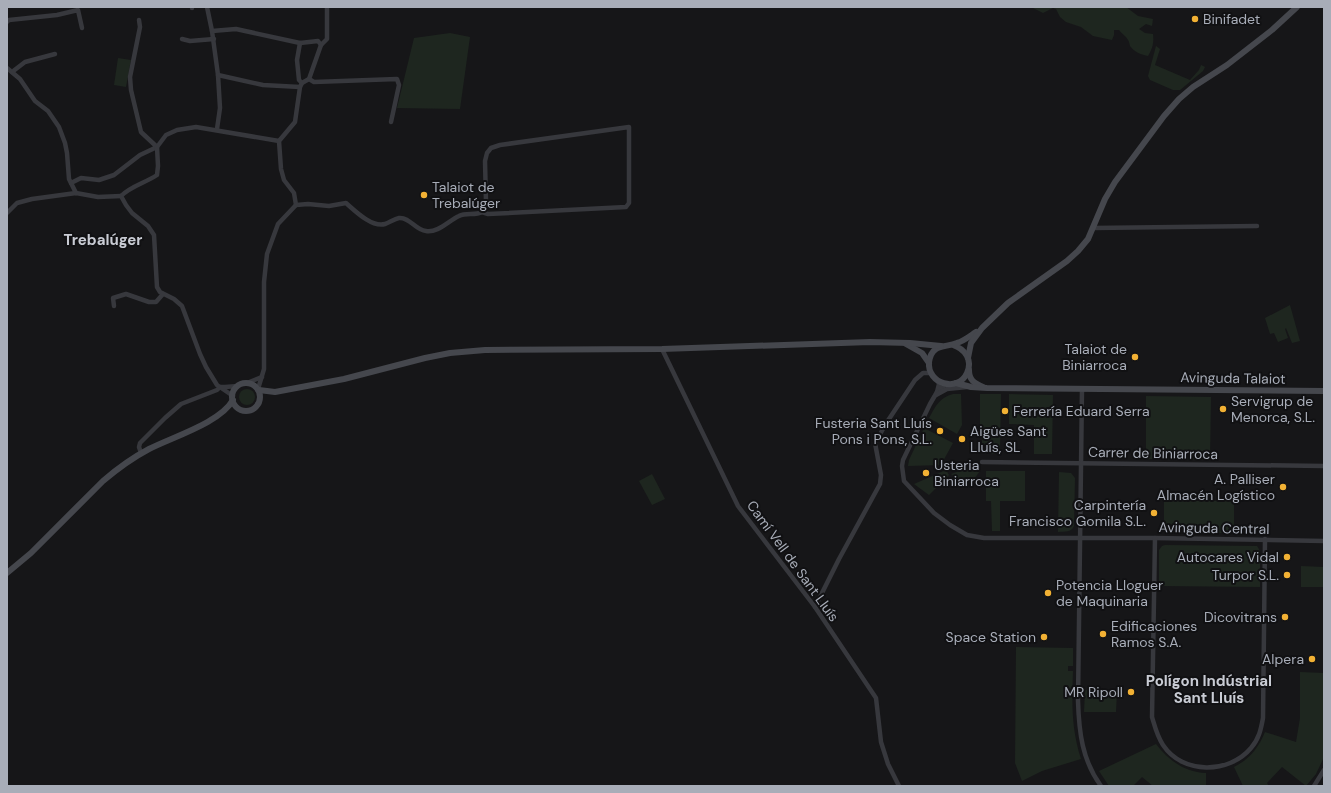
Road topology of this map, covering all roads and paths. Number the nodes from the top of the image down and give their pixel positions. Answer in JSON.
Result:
{"nodes":[{"id":1,"x":207,"y":7,"type":"edge"},
{"id":2,"x":327,"y":7,"type":"edge"},
{"id":3,"x":1297,"y":7,"type":"edge"},
{"id":4,"x":139,"y":20,"type":"dead end"},
{"id":5,"x":7,"y":22,"type":"edge"},
{"id":6,"x":82,"y":28,"type":"dead end"},
{"id":7,"x":212,"y":31,"type":"junction"},
{"id":8,"x":182,"y":39,"type":"dead end"},
{"id":9,"x":214,"y":39,"type":"junction"},
{"id":10,"x":300,"y":43,"type":"junction"},
{"id":11,"x":321,"y":45,"type":"junction"},
{"id":12,"x":55,"y":54,"type":"dead end"},
{"id":13,"x":7,"y":68,"type":"edge"},
{"id":14,"x":12,"y":72,"type":"junction"},
{"id":15,"x":218,"y":75,"type":"junction"},
{"id":16,"x":309,"y":79,"type":"junction"},
{"id":17,"x":301,"y":85,"type":"junction"},
{"id":18,"x":391,"y":122,"type":"dead end"},
{"id":19,"x":217,"y":129,"type":"junction"},
{"id":20,"x":279,"y":141,"type":"junction"},
{"id":21,"x":157,"y":147,"type":"junction"},
{"id":22,"x":71,"y":183,"type":"junction"},
{"id":23,"x":76,"y":193,"type":"junction"},
{"id":24,"x":121,"y":196,"type":"junction"},
{"id":25,"x":296,"y":205,"type":"junction"},
{"id":26,"x":482,"y":212,"type":"junction"},
{"id":27,"x":7,"y":213,"type":"edge"},
{"id":28,"x":1257,"y":226,"type":"dead end"},
{"id":29,"x":1093,"y":228,"type":"junction"},
{"id":30,"x":163,"y":294,"type":"junction"},
{"id":31,"x":114,"y":306,"type":"dead end"},
{"id":32,"x":982,"y":328,"type":"junction"},
{"id":33,"x":901,"y":342,"type":"junction"},
{"id":34,"x":953,"y":345,"type":"junction"},
{"id":35,"x":940,"y":346,"type":"junction"},
{"id":36,"x":662,"y":349,"type":"junction"},
{"id":37,"x":968,"y":358,"type":"junction"},
{"id":38,"x":929,"y":363,"type":"junction"},
{"id":39,"x":969,"y":369,"type":"junction"},
{"id":40,"x":931,"y":373,"type":"junction"},
{"id":41,"x":263,"y":375,"type":"junction"},
{"id":42,"x":938,"y":381,"type":"junction"},
{"id":43,"x":247,"y":383,"type":"junction"},
{"id":44,"x":956,"y":383,"type":"junction"},
{"id":45,"x":946,"y":384,"type":"junction"},
{"id":46,"x":220,"y":386,"type":"junction"},
{"id":47,"x":238,"y":386,"type":"junction"},
{"id":48,"x":971,"y":387,"type":"junction"},
{"id":49,"x":987,"y":388,"type":"junction"},
{"id":50,"x":1082,"y":389,"type":"junction"},
{"id":51,"x":258,"y":390,"type":"junction"},
{"id":52,"x":1324,"y":391,"type":"edge"},
{"id":53,"x":275,"y":392,"type":"junction"},
{"id":54,"x":936,"y":394,"type":"junction"},
{"id":55,"x":233,"y":398,"type":"junction"},
{"id":56,"x":259,"y":404,"type":"junction"},
{"id":57,"x":239,"y":408,"type":"junction"},
{"id":58,"x":224,"y":412,"type":"junction"},
{"id":59,"x":141,"y":453,"type":"junction"},
{"id":60,"x":982,"y":462,"type":"dead end"},
{"id":61,"x":1081,"y":463,"type":"junction"},
{"id":62,"x":1324,"y":466,"type":"edge"},
{"id":63,"x":1080,"y":538,"type":"junction"},
{"id":64,"x":1155,"y":538,"type":"junction"},
{"id":65,"x":1265,"y":540,"type":"junction"},
{"id":66,"x":1324,"y":540,"type":"edge"},
{"id":67,"x":7,"y":573,"type":"edge"},
{"id":68,"x":815,"y":607,"type":"junction"},
{"id":69,"x":1324,"y":770,"type":"edge"},
{"id":70,"x":900,"y":786,"type":"edge"},
{"id":71,"x":1101,"y":786,"type":"edge"},
{"id":72,"x":1314,"y":786,"type":"edge"}],
"edges":[{"from":1,"to":7,"type":"street"},
{"from":2,"to":11,"type":"street"},
{"from":3,"to":29,"type":"main road"},
{"from":4,"to":21,"type":"street"},
{"from":5,"to":6,"type":"street"},
{"from":7,"to":9,"type":"street"},
{"from":7,"to":10,"type":"street"},
{"from":8,"to":9,"type":"street"},
{"from":9,"to":15,"type":"street"},
{"from":10,"to":11,"type":"street"},
{"from":10,"to":17,"type":"street"},
{"from":11,"to":16,"type":"street"},
{"from":12,"to":14,"type":"street"},
{"from":13,"to":14,"type":"street"},
{"from":14,"to":22,"type":"street"},
{"from":15,"to":17,"type":"street"},
{"from":15,"to":19,"type":"street"},
{"from":16,"to":17,"type":"street"},
{"from":16,"to":18,"type":"street"},
{"from":17,"to":20,"type":"street"},
{"from":19,"to":20,"type":"street"},
{"from":19,"to":21,"type":"street"},
{"from":20,"to":25,"type":"street"},
{"from":21,"to":22,"type":"street"},
{"from":21,"to":24,"type":"street"},
{"from":22,"to":23,"type":"street"},
{"from":23,"to":24,"type":"street"},
{"from":23,"to":27,"type":"street"},
{"from":24,"to":30,"type":"street"},
{"from":25,"to":26,"type":"street"},
{"from":25,"to":41,"type":"street"},
{"from":26,"to":26,"type":"street"},
{"from":28,"to":29,"type":"street"},
{"from":29,"to":32,"type":"main road"},
{"from":30,"to":31,"type":"street"},
{"from":30,"to":46,"type":"street"},
{"from":32,"to":34,"type":"main road"},
{"from":32,"to":37,"type":"main road"},
{"from":33,"to":35,"type":"main road"},
{"from":33,"to":36,"type":"main road"},
{"from":33,"to":38,"type":"main road"},
{"from":34,"to":35,"type":"main road"},
{"from":34,"to":37,"type":"main road"},
{"from":35,"to":38,"type":"main road"},
{"from":36,"to":53,"type":"main road"},
{"from":36,"to":68,"type":"street","name":"Camí Vell de Sant Lluís"},
{"from":37,"to":39,"type":"main road"},
{"from":38,"to":40,"type":"main road"},
{"from":39,"to":44,"type":"main road"},
{"from":39,"to":49,"type":"main road"},
{"from":40,"to":42,"type":"main road"},
{"from":40,"to":68,"type":"street"},
{"from":41,"to":43,"type":"street"},
{"from":41,"to":51,"type":"street"},
{"from":42,"to":45,"type":"main road"},
{"from":42,"to":54,"type":"street"},
{"from":43,"to":47,"type":"main road"},
{"from":43,"to":51,"type":"main road"},
{"from":44,"to":45,"type":"main road"},
{"from":44,"to":48,"type":"main road","name":"Avinguda Talaiot"},
{"from":45,"to":54,"type":"street"},
{"from":46,"to":47,"type":"street"},
{"from":46,"to":55,"type":"street"},
{"from":46,"to":59,"type":"street"},
{"from":47,"to":55,"type":"main road"},
{"from":48,"to":49,"type":"main road","name":"Avinguda Talaiot"},
{"from":48,"to":54,"type":"street"},
{"from":49,"to":50,"type":"main road","name":"Avinguda Talaiot"},
{"from":50,"to":52,"type":"main road","name":"Avinguda Talaiot"},
{"from":50,"to":61,"type":"street"},
{"from":51,"to":53,"type":"main road"},
{"from":51,"to":56,"type":"main road"},
{"from":53,"to":56,"type":"main road"},
{"from":54,"to":63,"type":"street","name":"Avinguda Central"},
{"from":55,"to":57,"type":"main road"},
{"from":55,"to":58,"type":"main road"},
{"from":56,"to":57,"type":"main road"},
{"from":57,"to":58,"type":"main road"},
{"from":58,"to":59,"type":"main road"},
{"from":59,"to":67,"type":"main road"},
{"from":60,"to":61,"type":"street","name":"Carrer de Biniarroca"},
{"from":61,"to":62,"type":"street","name":"Carrer de Biniarroca"},
{"from":61,"to":63,"type":"street"},
{"from":63,"to":64,"type":"street","name":"Avinguda Central"},
{"from":63,"to":71,"type":"street"},
{"from":64,"to":65,"type":"street","name":"Avinguda Central"},
{"from":64,"to":65,"type":"street"},
{"from":65,"to":66,"type":"street","name":"Avinguda Central"},
{"from":68,"to":70,"type":"street","name":"Camí Vell de Sant Lluís"},
{"from":69,"to":72,"type":"street"}]}
